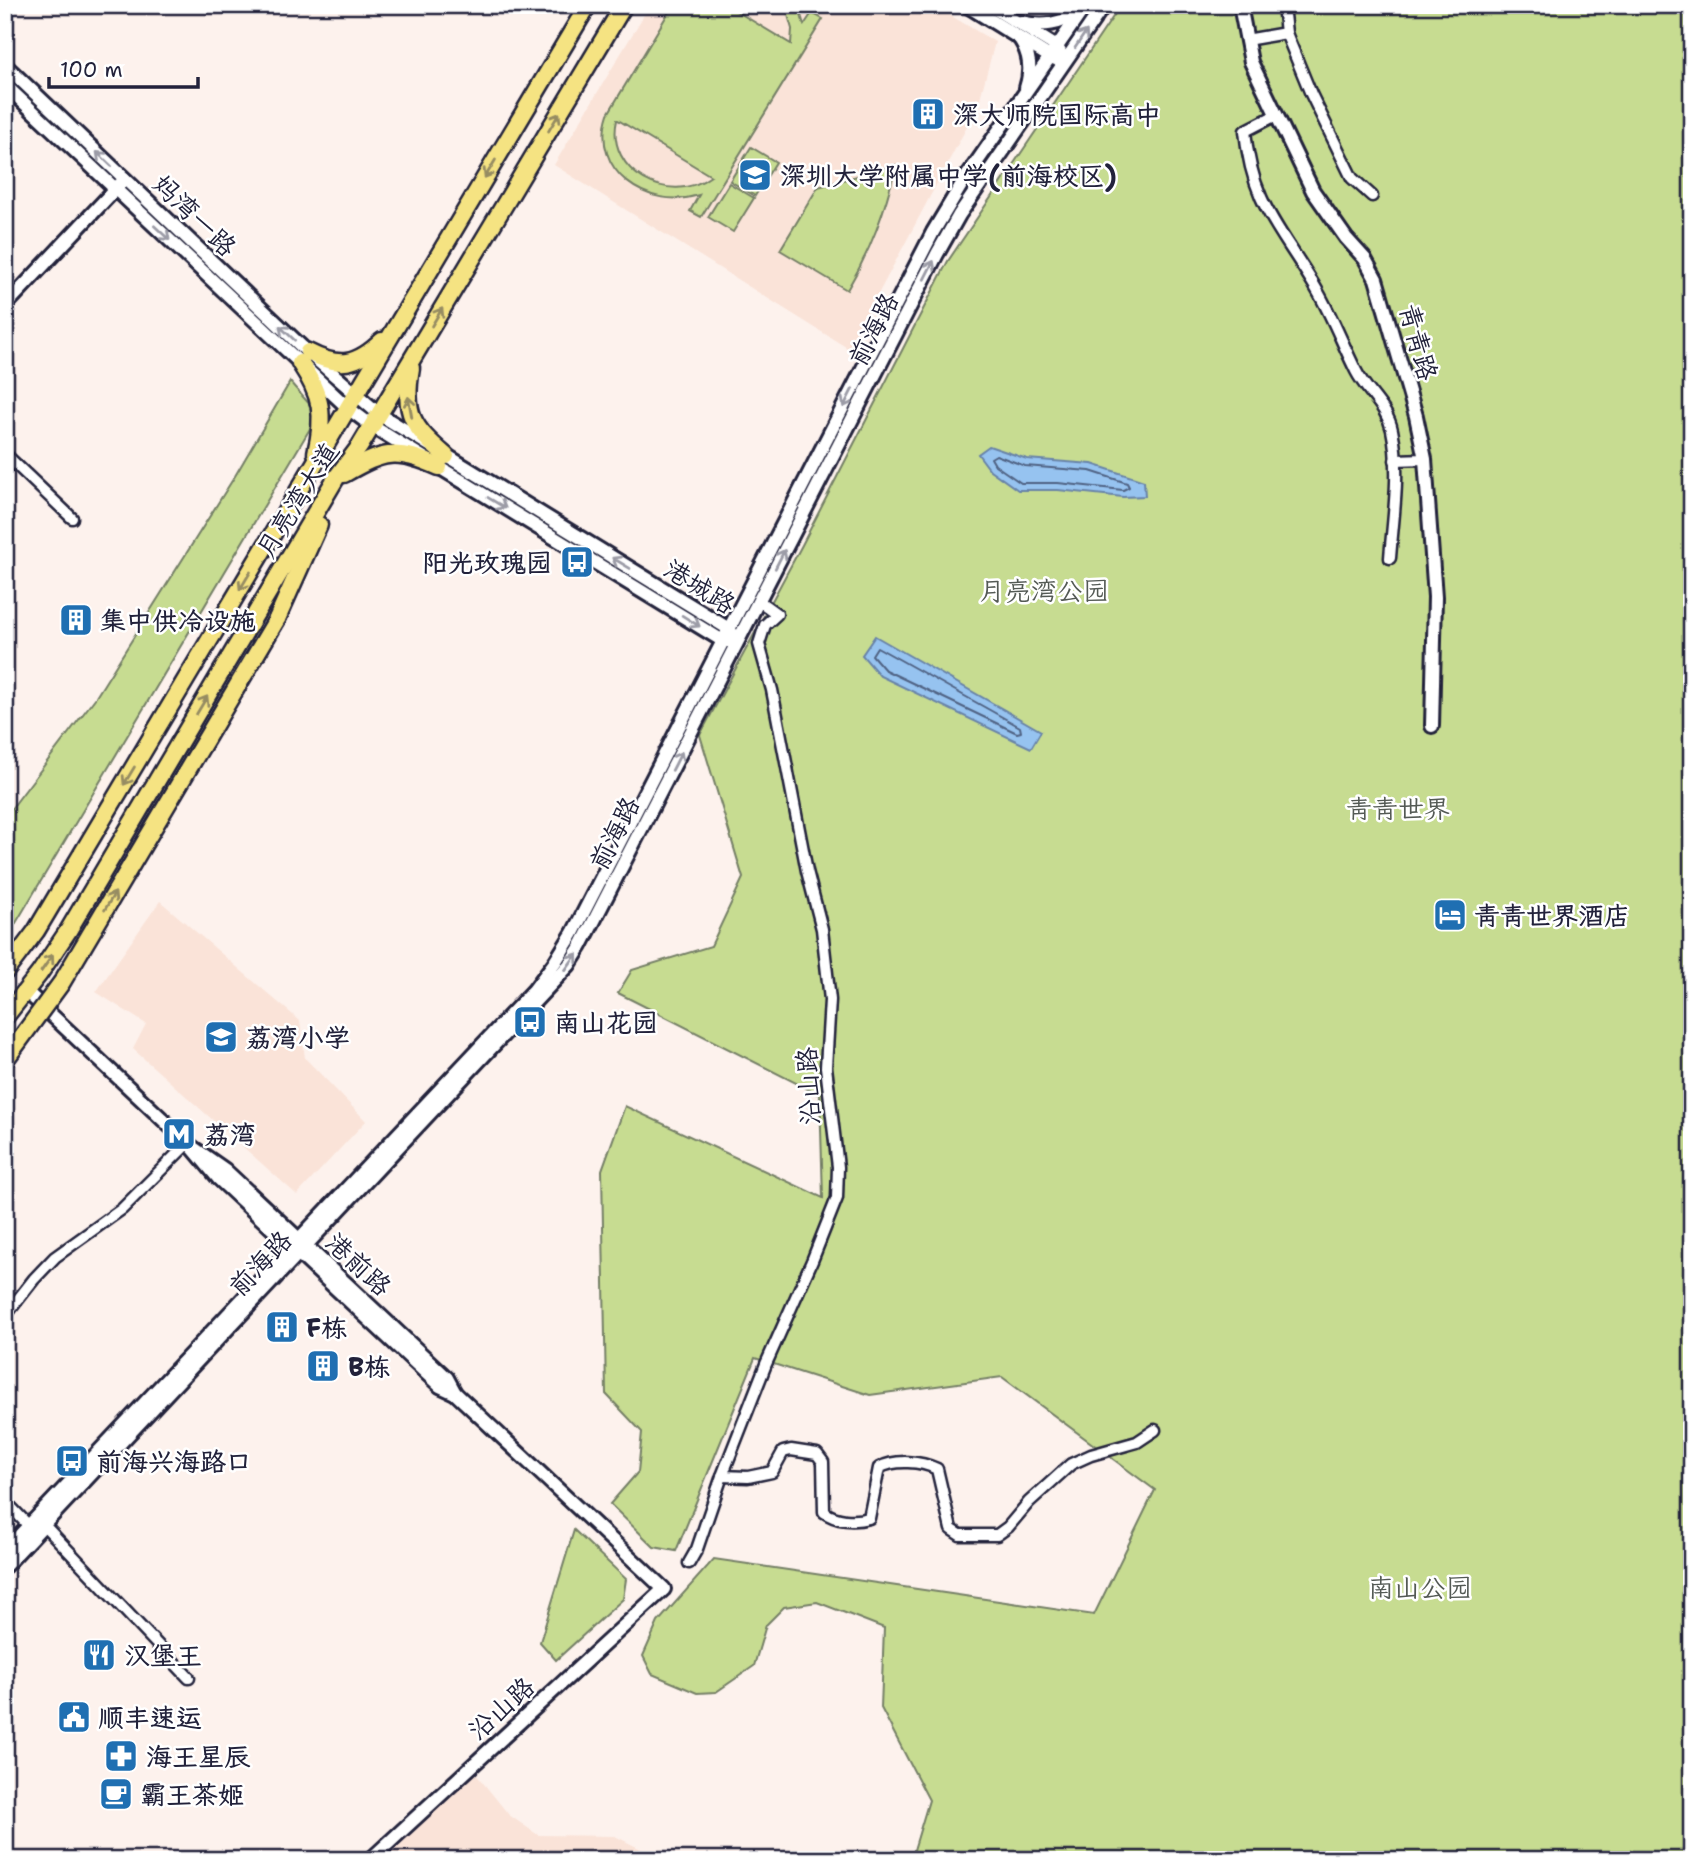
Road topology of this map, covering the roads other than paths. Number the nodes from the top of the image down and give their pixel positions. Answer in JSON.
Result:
{"nodes":[{"id":1,"x":588,"y":5,"type":"edge"},
{"id":2,"x":624,"y":5,"type":"edge"},
{"id":3,"x":966,"y":5,"type":"edge"},
{"id":4,"x":1104,"y":5,"type":"edge"},
{"id":5,"x":1240,"y":5,"type":"edge"},
{"id":6,"x":1283,"y":5,"type":"edge"},
{"id":7,"x":992,"y":6,"type":"edge"},
{"id":8,"x":1085,"y":6,"type":"edge"},
{"id":9,"x":1014,"y":21,"type":"junction"},
{"id":10,"x":1286,"y":33,"type":"junction"},
{"id":11,"x":1020,"y":38,"type":"junction"},
{"id":12,"x":1246,"y":40,"type":"junction"},
{"id":13,"x":1054,"y":52,"type":"junction"},
{"id":14,"x":1065,"y":61,"type":"junction"},
{"id":15,"x":5,"y":65,"type":"edge"},
{"id":16,"x":5,"y":85,"type":"edge"},
{"id":17,"x":1023,"y":96,"type":"junction"},
{"id":18,"x":1276,"y":115,"type":"junction"},
{"id":19,"x":120,"y":184,"type":"junction"},
{"id":20,"x":1372,"y":196,"type":"dead end"},
{"id":21,"x":5,"y":306,"type":"edge"},
{"id":22,"x":396,"y":327,"type":"junction"},
{"id":23,"x":419,"y":347,"type":"junction"},
{"id":24,"x":304,"y":358,"type":"junction"},
{"id":25,"x":352,"y":402,"type":"junction"},
{"id":26,"x":375,"y":420,"type":"junction"},
{"id":27,"x":5,"y":454,"type":"edge"},
{"id":28,"x":1425,"y":459,"type":"junction"},
{"id":29,"x":1395,"y":460,"type":"junction"},
{"id":30,"x":442,"y":461,"type":"junction"},
{"id":31,"x":308,"y":476,"type":"junction"},
{"id":32,"x":333,"y":485,"type":"junction"},
{"id":33,"x":72,"y":518,"type":"dead end"},
{"id":34,"x":1390,"y":558,"type":"dead end"},
{"id":35,"x":759,"y":601,"type":"junction"},
{"id":36,"x":726,"y":635,"type":"junction"},
{"id":37,"x":738,"y":642,"type":"junction"},
{"id":38,"x":1432,"y":726,"type":"dead end"},
{"id":39,"x":6,"y":970,"type":"edge"},
{"id":40,"x":26,"y":991,"type":"junction"},
{"id":41,"x":5,"y":1017,"type":"edge"},
{"id":42,"x":5,"y":1060,"type":"edge"},
{"id":43,"x":190,"y":1145,"type":"junction"},
{"id":44,"x":299,"y":1247,"type":"junction"},
{"id":45,"x":5,"y":1316,"type":"edge"},
{"id":46,"x":1155,"y":1430,"type":"dead end"},
{"id":47,"x":722,"y":1476,"type":"junction"},
{"id":48,"x":5,"y":1501,"type":"edge"},
{"id":49,"x":44,"y":1525,"type":"junction"},
{"id":50,"x":29,"y":1526,"type":"junction"},
{"id":51,"x":5,"y":1551,"type":"edge"},
{"id":52,"x":689,"y":1563,"type":"dead end"},
{"id":53,"x":5,"y":1566,"type":"edge"},
{"id":54,"x":664,"y":1590,"type":"joint"},
{"id":55,"x":189,"y":1678,"type":"dead end"},
{"id":56,"x":370,"y":1860,"type":"edge"}],
"edges":[{"from":1,"to":22,"type":"main road","name":"月亮湾大道","one_way":true},
{"from":23,"to":2,"type":"main road","name":"月亮湾大道","one_way":true},
{"from":3,"to":11,"type":"street"},
{"from":14,"to":4,"type":"street","name":"前海路","one_way":true},
{"from":5,"to":12,"type":"street","name":"青青路"},
{"from":6,"to":10,"type":"street"},
{"from":7,"to":9,"type":"street"},
{"from":8,"to":9,"type":"street"},
{"from":8,"to":13,"type":"street","name":"前海路"},
{"from":9,"to":13,"type":"street"},
{"from":10,"to":12,"type":"street"},
{"from":10,"to":20,"type":"street"},
{"from":11,"to":13,"type":"street"},
{"from":11,"to":17,"type":"street"},
{"from":12,"to":18,"type":"street","name":"青青路"},
{"from":13,"to":14,"type":"street"},
{"from":13,"to":17,"type":"street","name":"前海路"},
{"from":35,"to":14,"type":"street","name":"前海路","one_way":true},
{"from":19,"to":15,"type":"street","name":"妈湾一路","one_way":true},
{"from":16,"to":19,"type":"street","name":"妈湾一路"},
{"from":17,"to":36,"type":"street","name":"前海路","one_way":true},
{"from":18,"to":28,"type":"street","name":"青青路"},
{"from":18,"to":29,"type":"street"},
{"from":19,"to":21,"type":"street"},
{"from":19,"to":24,"type":"street","name":"妈湾一路"},
{"from":22,"to":24,"type":"main road"},
{"from":22,"to":25,"type":"main road","name":"月亮湾大道"},
{"from":23,"to":26,"type":"main road","name":"月亮湾大道"},
{"from":30,"to":23,"type":"main road","one_way":true},
{"from":24,"to":25,"type":"street","name":"妈湾一路"},
{"from":24,"to":31,"type":"main road"},
{"from":25,"to":26,"type":"street","name":"港城路"},
{"from":25,"to":31,"type":"main road","name":"月亮湾大道"},
{"from":26,"to":30,"type":"street","name":"港城路"},
{"from":26,"to":32,"type":"main road","name":"月亮湾大道"},
{"from":27,"to":33,"type":"street"},
{"from":28,"to":29,"type":"street"},
{"from":28,"to":38,"type":"street","name":"青青路"},
{"from":29,"to":34,"type":"street"},
{"from":30,"to":32,"type":"main road"},
{"from":30,"to":36,"type":"street","name":"港城路"},
{"from":31,"to":39,"type":"main road","name":"月亮湾大道","one_way":true},
{"from":40,"to":32,"type":"main road","name":"月亮湾大道","one_way":true},
{"from":42,"to":32,"type":"main road","one_way":true,"bridge":true},
{"from":35,"to":37,"type":"street","name":"前海路"},
{"from":35,"to":47,"type":"street","name":"沿山路"},
{"from":36,"to":37,"type":"street","name":"港城路"},
{"from":36,"to":44,"type":"street","name":"前海路"},
{"from":44,"to":37,"type":"street","name":"前海路","one_way":true},
{"from":40,"to":41,"type":"main road","name":"月亮湾大道"},
{"from":40,"to":43,"type":"street","name":"港前路"},
{"from":43,"to":44,"type":"street","name":"港前路"},
{"from":43,"to":45,"type":"street"},
{"from":44,"to":49,"type":"street","name":"前海路"},
{"from":44,"to":50,"type":"street","name":"前海路"},
{"from":44,"to":54,"type":"street","name":"港前路"},
{"from":46,"to":47,"type":"street"},
{"from":47,"to":52,"type":"street","name":"沿山路"},
{"from":48,"to":50,"type":"street"},
{"from":49,"to":53,"type":"street","name":"前海路"},
{"from":49,"to":55,"type":"street"},
{"from":50,"to":51,"type":"street","name":"前海路"},
{"from":54,"to":56,"type":"street","name":"沿山路"}]}
